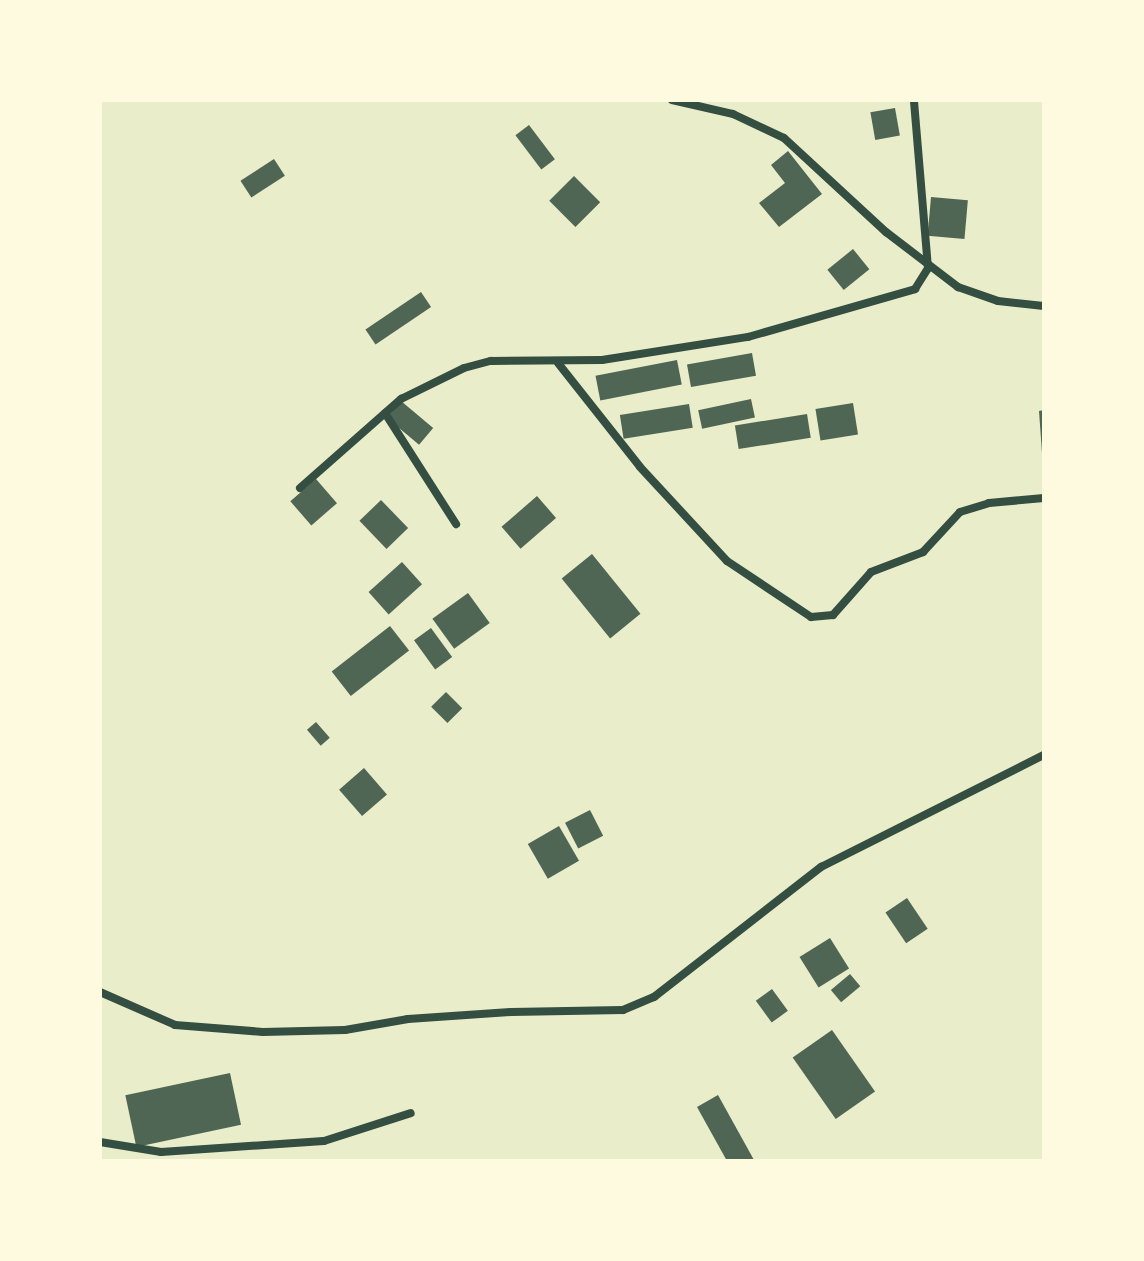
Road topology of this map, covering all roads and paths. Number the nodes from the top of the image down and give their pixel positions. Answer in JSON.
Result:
{"nodes":[{"id":1,"x":672,"y":100,"type":"edge"},
{"id":2,"x":914,"y":100,"type":"edge"},
{"id":3,"x":928,"y":268,"type":"junction"},
{"id":4,"x":1044,"y":306,"type":"edge"},
{"id":5,"x":558,"y":363,"type":"junction"},
{"id":6,"x":385,"y":413,"type":"junction"},
{"id":7,"x":300,"y":488,"type":"dead end"},
{"id":8,"x":1044,"y":498,"type":"edge"},
{"id":9,"x":456,"y":524,"type":"dead end"},
{"id":10,"x":1044,"y":755,"type":"edge"},
{"id":11,"x":100,"y":992,"type":"edge"},
{"id":12,"x":411,"y":1113,"type":"dead end"},
{"id":13,"x":100,"y":1142,"type":"edge"}],
"edges":[{"from":1,"to":3,"type":"street"},
{"from":2,"to":3,"type":"street"},
{"from":3,"to":4,"type":"street"},
{"from":3,"to":5,"type":"street"},
{"from":5,"to":6,"type":"street"},
{"from":5,"to":8,"type":"street"},
{"from":6,"to":7,"type":"street"},
{"from":6,"to":9,"type":"street"},
{"from":10,"to":11,"type":"street"},
{"from":12,"to":13,"type":"street"}]}
